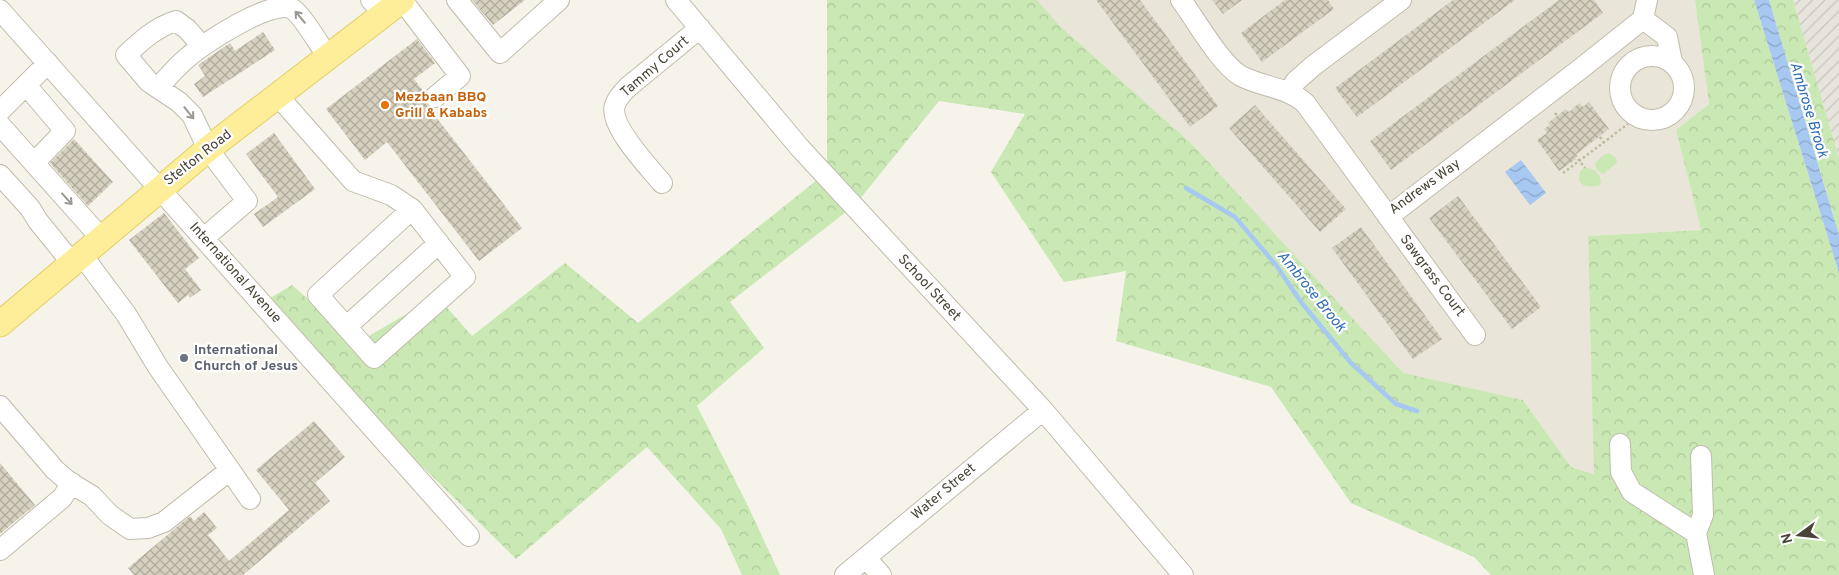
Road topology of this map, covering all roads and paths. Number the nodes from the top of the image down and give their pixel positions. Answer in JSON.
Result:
{"nodes":[{"id":1,"x":457,"y":0,"type":"edge"},
{"id":2,"x":559,"y":0,"type":"edge"},
{"id":3,"x":676,"y":0,"type":"edge"},
{"id":4,"x":1181,"y":0,"type":"edge"},
{"id":5,"x":1401,"y":0,"type":"edge"},
{"id":6,"x":390,"y":4,"type":"edge"},
{"id":7,"x":1645,"y":9,"type":"edge"},
{"id":8,"x":0,"y":10,"type":"edge"},
{"id":9,"x":700,"y":28,"type":"junction"},
{"id":10,"x":202,"y":46,"type":"junction"},
{"id":11,"x":328,"y":57,"type":"junction"},
{"id":12,"x":1672,"y":62,"type":"dead end"},
{"id":13,"x":48,"y":63,"type":"junction"},
{"id":14,"x":26,"y":85,"type":"junction"},
{"id":15,"x":158,"y":88,"type":"junction"},
{"id":16,"x":1289,"y":92,"type":"junction"},
{"id":17,"x":278,"y":96,"type":"junction"},
{"id":18,"x":435,"y":97,"type":"dead end"},
{"id":19,"x":0,"y":111,"type":"edge"},
{"id":20,"x":1628,"y":124,"type":"dead end"},
{"id":21,"x":0,"y":125,"type":"edge"},
{"id":22,"x":1600,"y":137,"type":"dead end"},
{"id":23,"x":1604,"y":142,"type":"junction"},
{"id":24,"x":208,"y":149,"type":"junction"},
{"id":25,"x":1575,"y":155,"type":"dead end"},
{"id":26,"x":1579,"y":161,"type":"junction"},
{"id":27,"x":34,"y":163,"type":"junction"},
{"id":28,"x":1584,"y":168,"type":"dead end"},
{"id":29,"x":1563,"y":173,"type":"dead end"},
{"id":30,"x":0,"y":175,"type":"edge"},
{"id":31,"x":662,"y":183,"type":"dead end"},
{"id":32,"x":160,"y":189,"type":"junction"},
{"id":33,"x":412,"y":209,"type":"junction"},
{"id":34,"x":1388,"y":217,"type":"junction"},
{"id":35,"x":102,"y":238,"type":"junction"},
{"id":36,"x":204,"y":238,"type":"junction"},
{"id":37,"x":439,"y":243,"type":"junction"},
{"id":38,"x":77,"y":259,"type":"junction"},
{"id":39,"x":2,"y":318,"type":"edge"},
{"id":40,"x":346,"y":327,"type":"junction"},
{"id":41,"x":1475,"y":335,"type":"dead end"},
{"id":42,"x":0,"y":406,"type":"edge"},
{"id":43,"x":1043,"y":410,"type":"junction"},
{"id":44,"x":1620,"y":444,"type":"dead end"},
{"id":45,"x":1701,"y":456,"type":"dead end"},
{"id":46,"x":230,"y":470,"type":"junction"},
{"id":47,"x":72,"y":483,"type":"junction"},
{"id":48,"x":250,"y":499,"type":"dead end"},
{"id":49,"x":1696,"y":533,"type":"junction"},
{"id":50,"x":469,"y":536,"type":"dead end"},
{"id":51,"x":0,"y":550,"type":"edge"},
{"id":52,"x":866,"y":558,"type":"junction"},
{"id":53,"x":845,"y":575,"type":"edge"},
{"id":54,"x":881,"y":575,"type":"edge"},
{"id":55,"x":1183,"y":575,"type":"edge"},
{"id":56,"x":1704,"y":575,"type":"edge"}],
"edges":[{"from":1,"to":2,"type":"street"},
{"from":3,"to":9,"type":"street","name":"School Street"},
{"from":4,"to":16,"type":"street","name":"Andrews Way"},
{"from":5,"to":16,"type":"street"},
{"from":6,"to":11,"type":"main road","name":"Stelton Road"},
{"from":6,"to":18,"type":"street"},
{"from":7,"to":12,"type":"street"},
{"from":7,"to":34,"type":"street","name":"Andrews Way"},
{"from":8,"to":13,"type":"street","name":"International Avenue"},
{"from":9,"to":31,"type":"street","name":"Tammy Court"},
{"from":9,"to":43,"type":"street","name":"School Street"},
{"from":11,"to":10,"type":"street","one_way":true},
{"from":10,"to":15,"type":"street"},
{"from":10,"to":15,"type":"street"},
{"from":11,"to":17,"type":"main road","name":"Stelton Road"},
{"from":13,"to":14,"type":"street"},
{"from":13,"to":32,"type":"street","name":"International Avenue"},
{"from":14,"to":19,"type":"street"},
{"from":14,"to":27,"type":"street"},
{"from":15,"to":24,"type":"street","one_way":true},
{"from":16,"to":34,"type":"street","name":"Andrews Way"},
{"from":17,"to":24,"type":"main road","name":"Stelton Road"},
{"from":17,"to":33,"type":"street"},
{"from":20,"to":23,"type":"path"},
{"from":21,"to":27,"type":"street"},
{"from":22,"to":23,"type":"path"},
{"from":23,"to":26,"type":"path"},
{"from":24,"to":32,"type":"main road","name":"Stelton Road"},
{"from":24,"to":36,"type":"street"},
{"from":25,"to":26,"type":"path"},
{"from":26,"to":28,"type":"path"},
{"from":26,"to":29,"type":"path"},
{"from":27,"to":35,"type":"street","one_way":true},
{"from":30,"to":38,"type":"street"},
{"from":32,"to":35,"type":"main road","name":"Stelton Road"},
{"from":32,"to":36,"type":"street","name":"International Avenue"},
{"from":33,"to":37,"type":"street"},
{"from":33,"to":40,"type":"street"},
{"from":34,"to":41,"type":"street","name":"Sawgrass Court"},
{"from":35,"to":38,"type":"main road","name":"Stelton Road"},
{"from":36,"to":50,"type":"street","name":"International Avenue"},
{"from":37,"to":40,"type":"street"},
{"from":37,"to":40,"type":"street"},
{"from":38,"to":39,"type":"main road","name":"Stelton Road"},
{"from":38,"to":46,"type":"street"},
{"from":42,"to":47,"type":"street"},
{"from":43,"to":52,"type":"street","name":"Water Street"},
{"from":43,"to":55,"type":"street","name":"School Street"},
{"from":44,"to":49,"type":"street"},
{"from":45,"to":49,"type":"street"},
{"from":46,"to":47,"type":"street"},
{"from":46,"to":48,"type":"street"},
{"from":47,"to":51,"type":"street"},
{"from":49,"to":56,"type":"street"},
{"from":52,"to":53,"type":"street","name":"Water Street"},
{"from":52,"to":54,"type":"street"}]}
